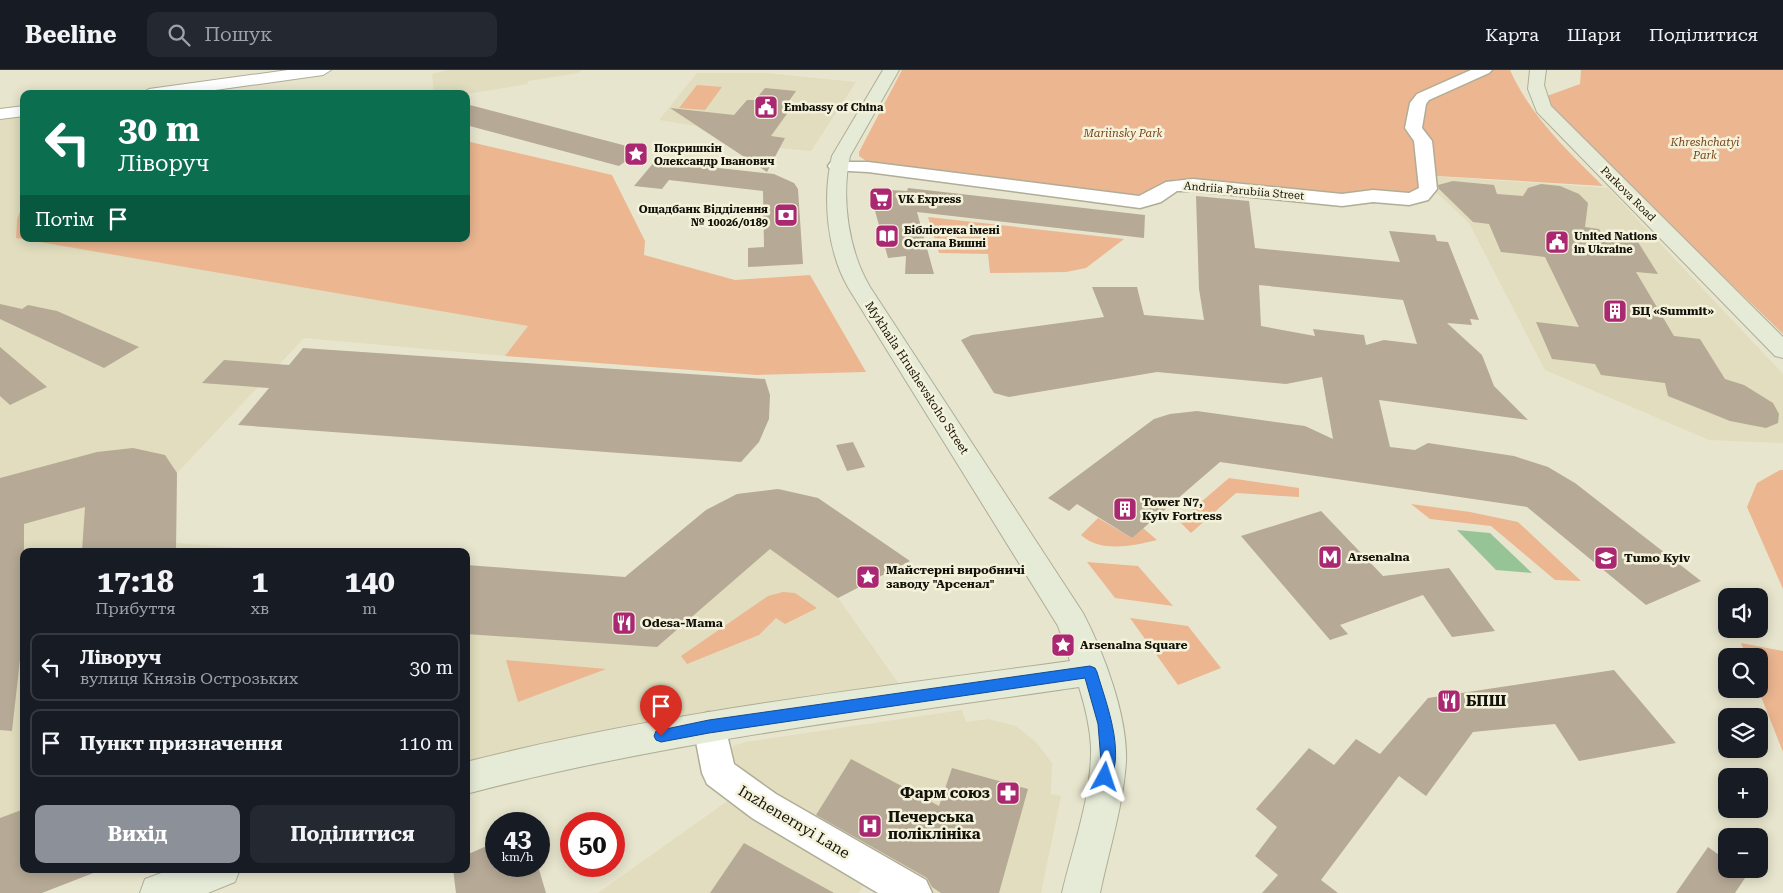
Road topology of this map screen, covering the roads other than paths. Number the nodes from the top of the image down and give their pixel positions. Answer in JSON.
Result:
{"nodes":[{"id":1,"x":323,"y":70,"type":"edge"},
{"id":2,"x":891,"y":70,"type":"edge"},
{"id":3,"x":1484,"y":70,"type":"edge"},
{"id":4,"x":1538,"y":70,"type":"edge"},
{"id":5,"x":178,"y":90,"type":"edge"},
{"id":6,"x":20,"y":112,"type":"edge"},
{"id":7,"x":0,"y":114,"type":"edge"},
{"id":8,"x":838,"y":166,"type":"junction"},
{"id":9,"x":1783,"y":351,"type":"edge"},
{"id":10,"x":1090,"y":672,"type":"junction"},
{"id":11,"x":709,"y":726,"type":"junction"},
{"id":12,"x":470,"y":777,"type":"edge"},
{"id":13,"x":212,"y":873,"type":"edge"},
{"id":14,"x":159,"y":893,"type":"edge"},
{"id":15,"x":913,"y":893,"type":"edge"},
{"id":16,"x":1081,"y":893,"type":"edge"}],
"edges":[{"from":1,"to":5,"type":"street"},
{"from":2,"to":8,"type":"main road","name":"Mykhaila Hrushevskoho Street"},
{"from":3,"to":8,"type":"street","name":"Andriia Parubiia Street"},
{"from":4,"to":9,"type":"main road","name":"Parkova Road"},
{"from":6,"to":7,"type":"street"},
{"from":8,"to":10,"type":"main road","name":"Mykhaila Hrushevskoho Street"},
{"from":10,"to":11,"type":"main road"},
{"from":10,"to":16,"type":"main road","name":"Mykhaila Hrushevskoho Street"},
{"from":11,"to":12,"type":"main road"},
{"from":11,"to":15,"type":"street","name":"Inzhenernyi Lane"},
{"from":13,"to":14,"type":"main road"}]}
